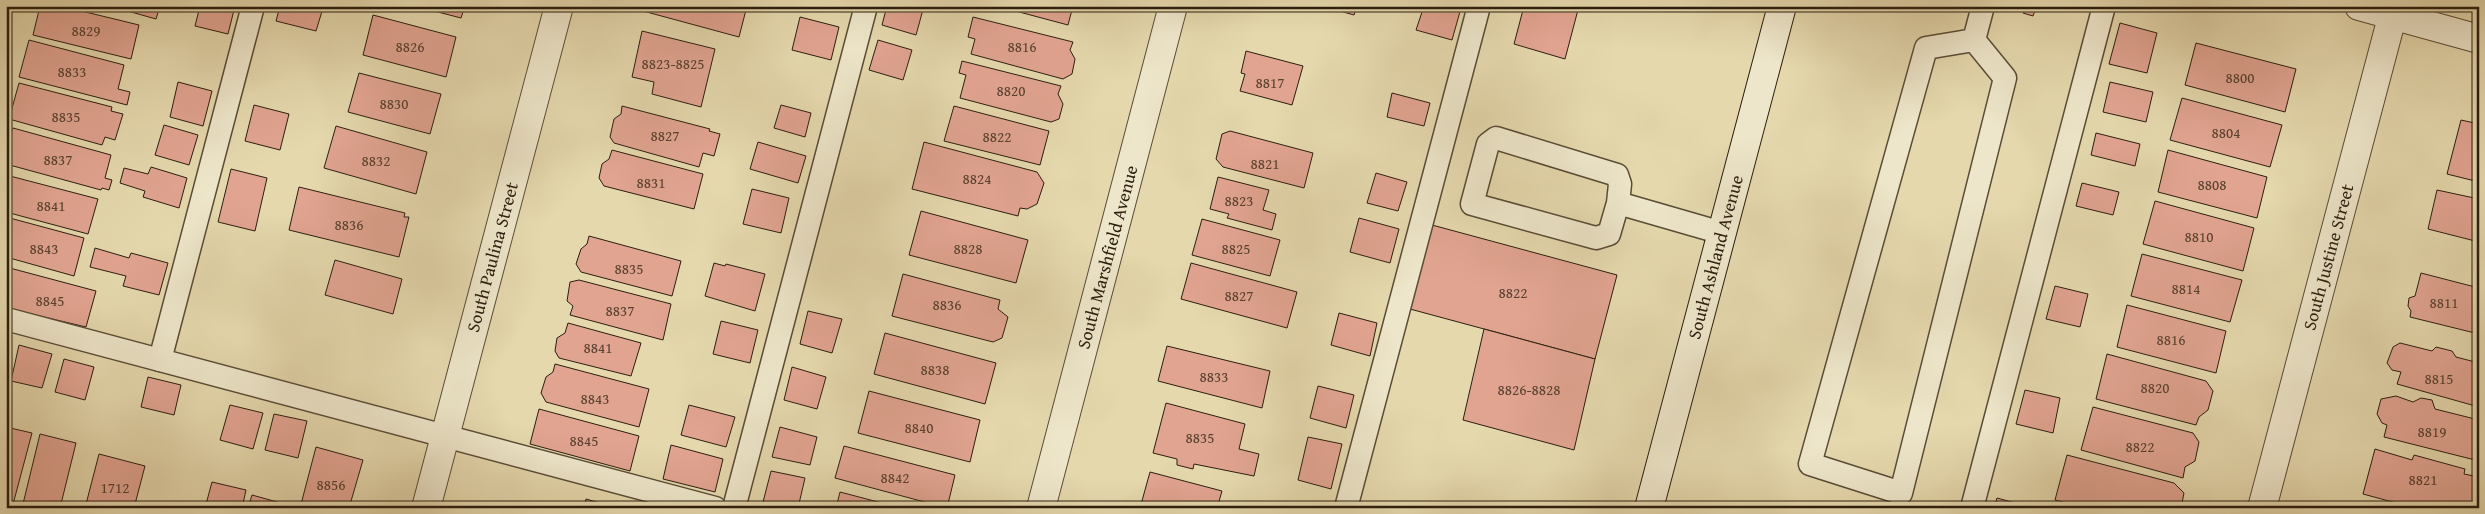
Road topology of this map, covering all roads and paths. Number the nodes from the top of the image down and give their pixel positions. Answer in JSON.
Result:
{"nodes":[{"id":1,"x":253,"y":6,"type":"edge"},
{"id":2,"x":558,"y":6,"type":"edge"},
{"id":3,"x":866,"y":6,"type":"edge"},
{"id":4,"x":1173,"y":6,"type":"edge"},
{"id":5,"x":1479,"y":6,"type":"edge"},
{"id":6,"x":1782,"y":6,"type":"edge"},
{"id":7,"x":1983,"y":6,"type":"edge"},
{"id":8,"x":2104,"y":6,"type":"edge"},
{"id":9,"x":2359,"y":6,"type":"edge"},
{"id":10,"x":2394,"y":11,"type":"edge"},
{"id":11,"x":2479,"y":39,"type":"edge"},
{"id":12,"x":1974,"y":40,"type":"junction"},
{"id":13,"x":1618,"y":203,"type":"junction"},
{"id":14,"x":1722,"y":233,"type":"junction"},
{"id":15,"x":6,"y":319,"type":"edge"},
{"id":16,"x":160,"y":360,"type":"junction"},
{"id":17,"x":445,"y":435,"type":"junction"},
{"id":18,"x":426,"y":508,"type":"edge"},
{"id":19,"x":715,"y":508,"type":"edge"},
{"id":20,"x":734,"y":508,"type":"edge"},
{"id":21,"x":1041,"y":508,"type":"edge"},
{"id":22,"x":1346,"y":508,"type":"edge"},
{"id":23,"x":1648,"y":508,"type":"edge"},
{"id":24,"x":1972,"y":508,"type":"edge"},
{"id":25,"x":2262,"y":508,"type":"edge"}],
"edges":[{"from":1,"to":16,"type":"lane"},
{"from":2,"to":17,"type":"street","name":"South Paulina Street"},
{"from":3,"to":20,"type":"lane"},
{"from":4,"to":21,"type":"street","name":"South Marshfield Avenue"},
{"from":5,"to":22,"type":"lane"},
{"from":6,"to":14,"type":"street","name":"South Ashland Avenue"},
{"from":7,"to":12,"type":"lane"},
{"from":8,"to":24,"type":"lane"},
{"from":9,"to":10,"type":"street"},
{"from":10,"to":11,"type":"street"},
{"from":10,"to":25,"type":"street","name":"South Justine Street"},
{"from":12,"to":12,"type":"lane"},
{"from":13,"to":13,"type":"lane"},
{"from":13,"to":14,"type":"lane"},
{"from":14,"to":23,"type":"street","name":"South Ashland Avenue"},
{"from":15,"to":16,"type":"lane"},
{"from":16,"to":17,"type":"lane"},
{"from":17,"to":18,"type":"street","name":"South Paulina Street"},
{"from":17,"to":19,"type":"lane"}]}
